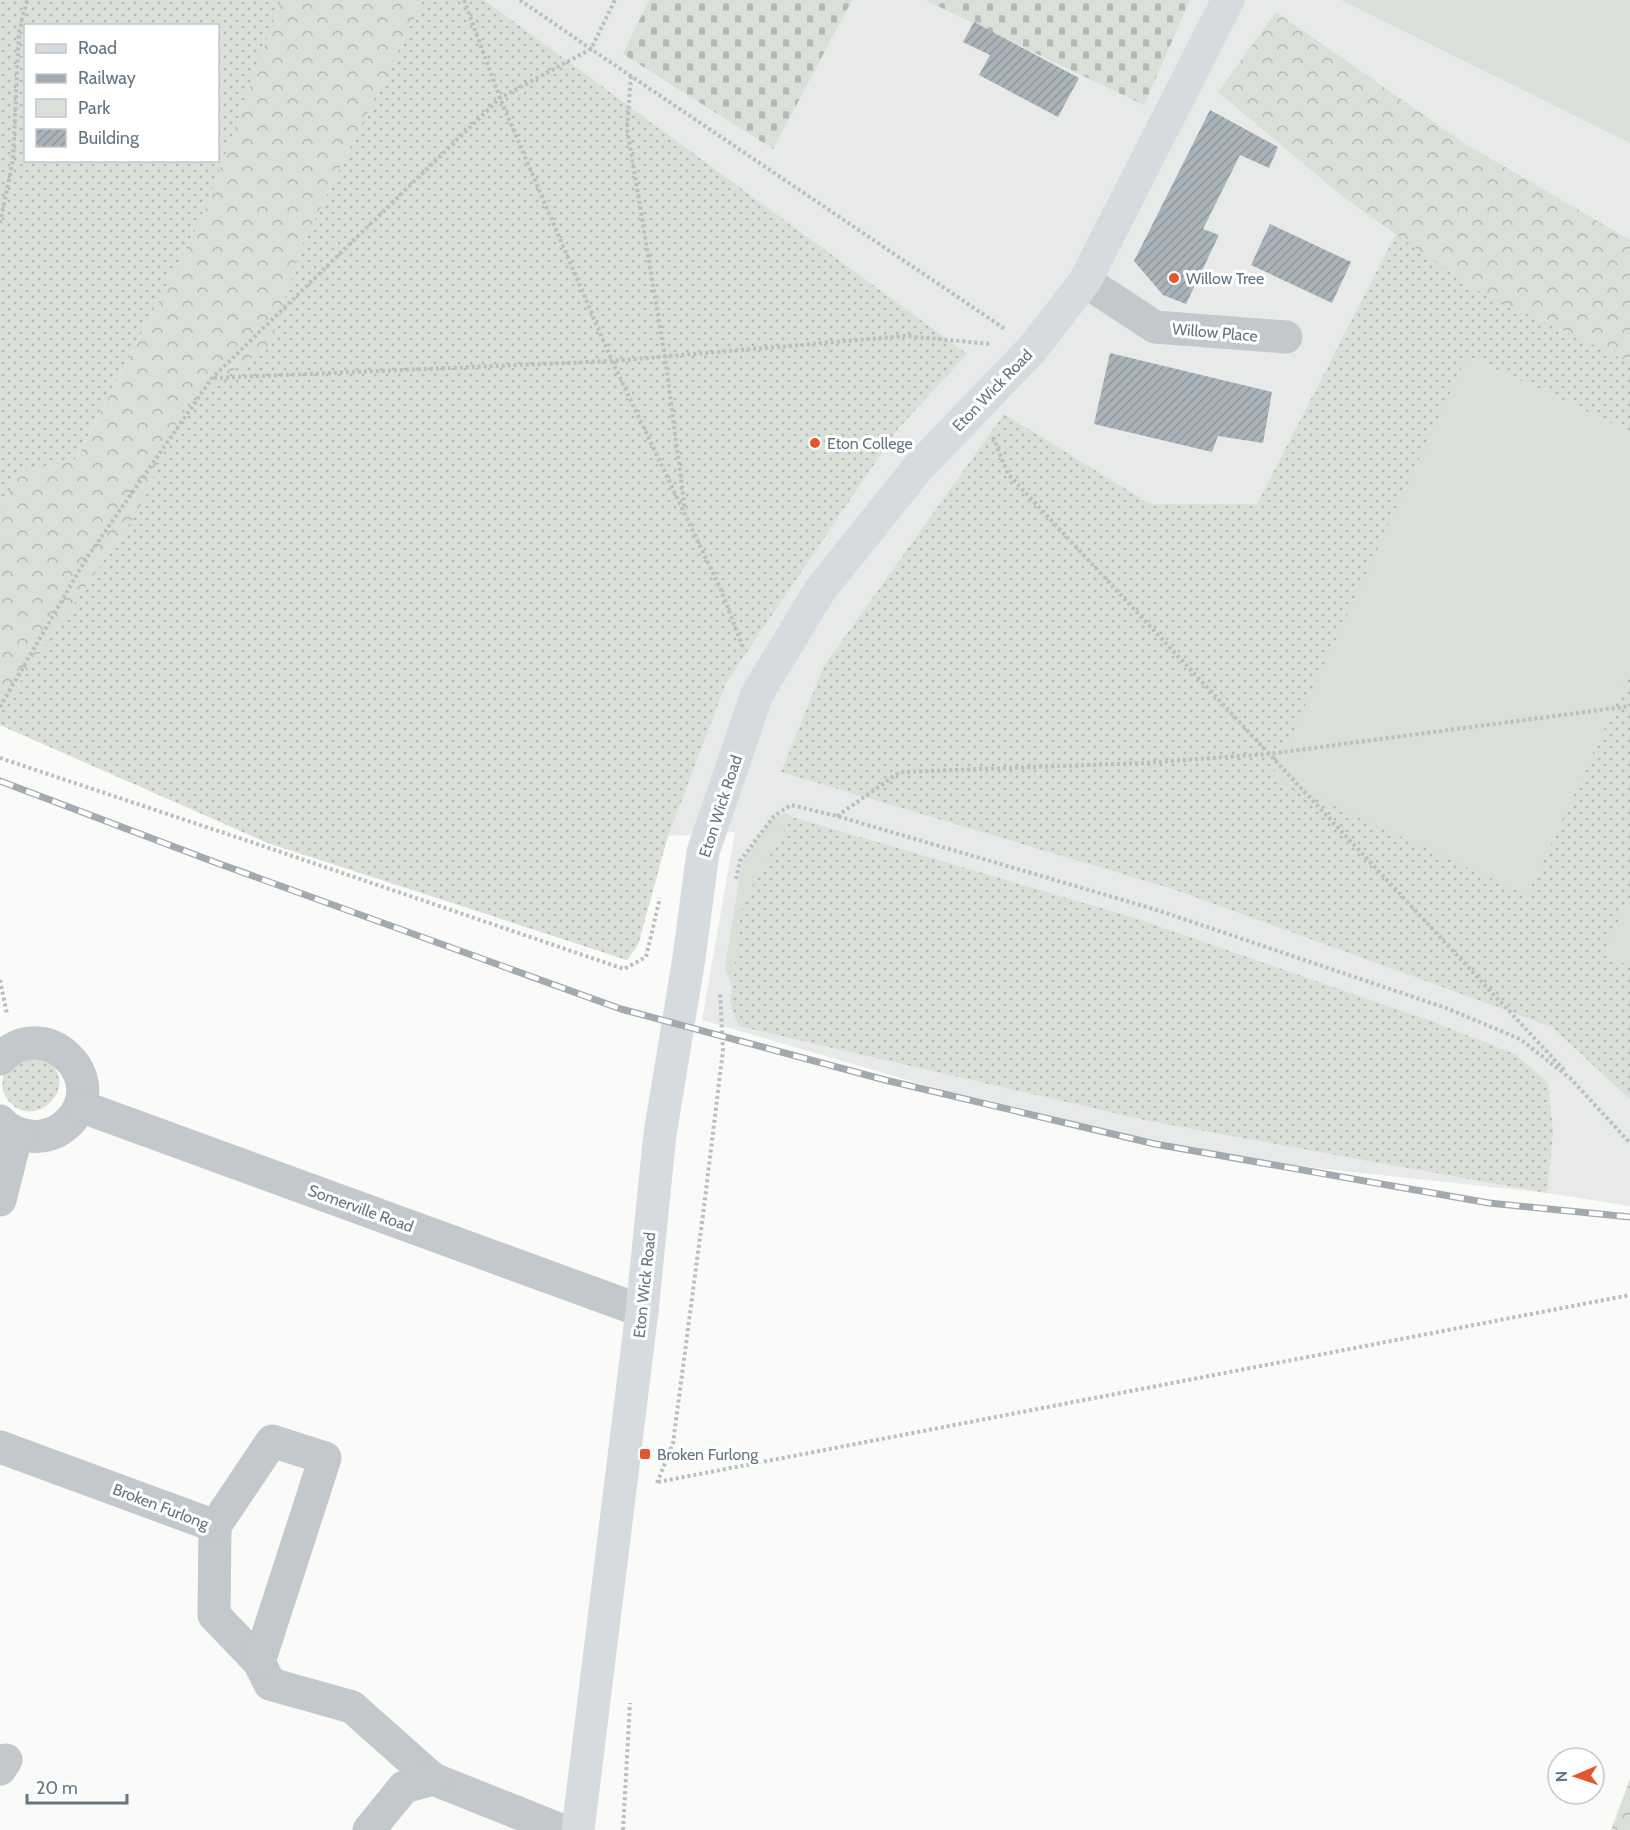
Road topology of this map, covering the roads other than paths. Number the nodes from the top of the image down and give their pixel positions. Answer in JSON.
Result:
{"nodes":[{"id":1,"x":1228,"y":0,"type":"edge"},
{"id":2,"x":1085,"y":281,"type":"junction"},
{"id":3,"x":1286,"y":337,"type":"dead end"},
{"id":4,"x":0,"y":1059,"type":"edge"},
{"id":5,"x":80,"y":1106,"type":"junction"},
{"id":6,"x":9,"y":1127,"type":"edge"},
{"id":7,"x":0,"y":1200,"type":"edge"},
{"id":8,"x":642,"y":1311,"type":"junction"},
{"id":9,"x":0,"y":1447,"type":"edge"},
{"id":10,"x":215,"y":1526,"type":"junction"},
{"id":11,"x":260,"y":1662,"type":"junction"},
{"id":12,"x":433,"y":1779,"type":"junction"},
{"id":13,"x":369,"y":1830,"type":"edge"},
{"id":14,"x":561,"y":1830,"type":"edge"},
{"id":15,"x":578,"y":1830,"type":"edge"}],
"edges":[{"from":1,"to":2,"type":"main road","name":"Eton Wick Road"},
{"from":2,"to":3,"type":"street","name":"Willow Place"},
{"from":2,"to":8,"type":"main road","name":"Eton Wick Road"},
{"from":4,"to":5,"type":"street"},
{"from":5,"to":6,"type":"street"},
{"from":5,"to":8,"type":"street","name":"Somerville Road"},
{"from":6,"to":7,"type":"street"},
{"from":8,"to":15,"type":"main road","name":"Eton Wick Road"},
{"from":9,"to":10,"type":"street","name":"Broken Furlong"},
{"from":10,"to":11,"type":"street","name":"Broken Furlong"},
{"from":10,"to":11,"type":"street"},
{"from":11,"to":12,"type":"street","name":"Broken Furlong"},
{"from":12,"to":13,"type":"street"},
{"from":12,"to":14,"type":"street","name":"Broken Furlong"}]}
